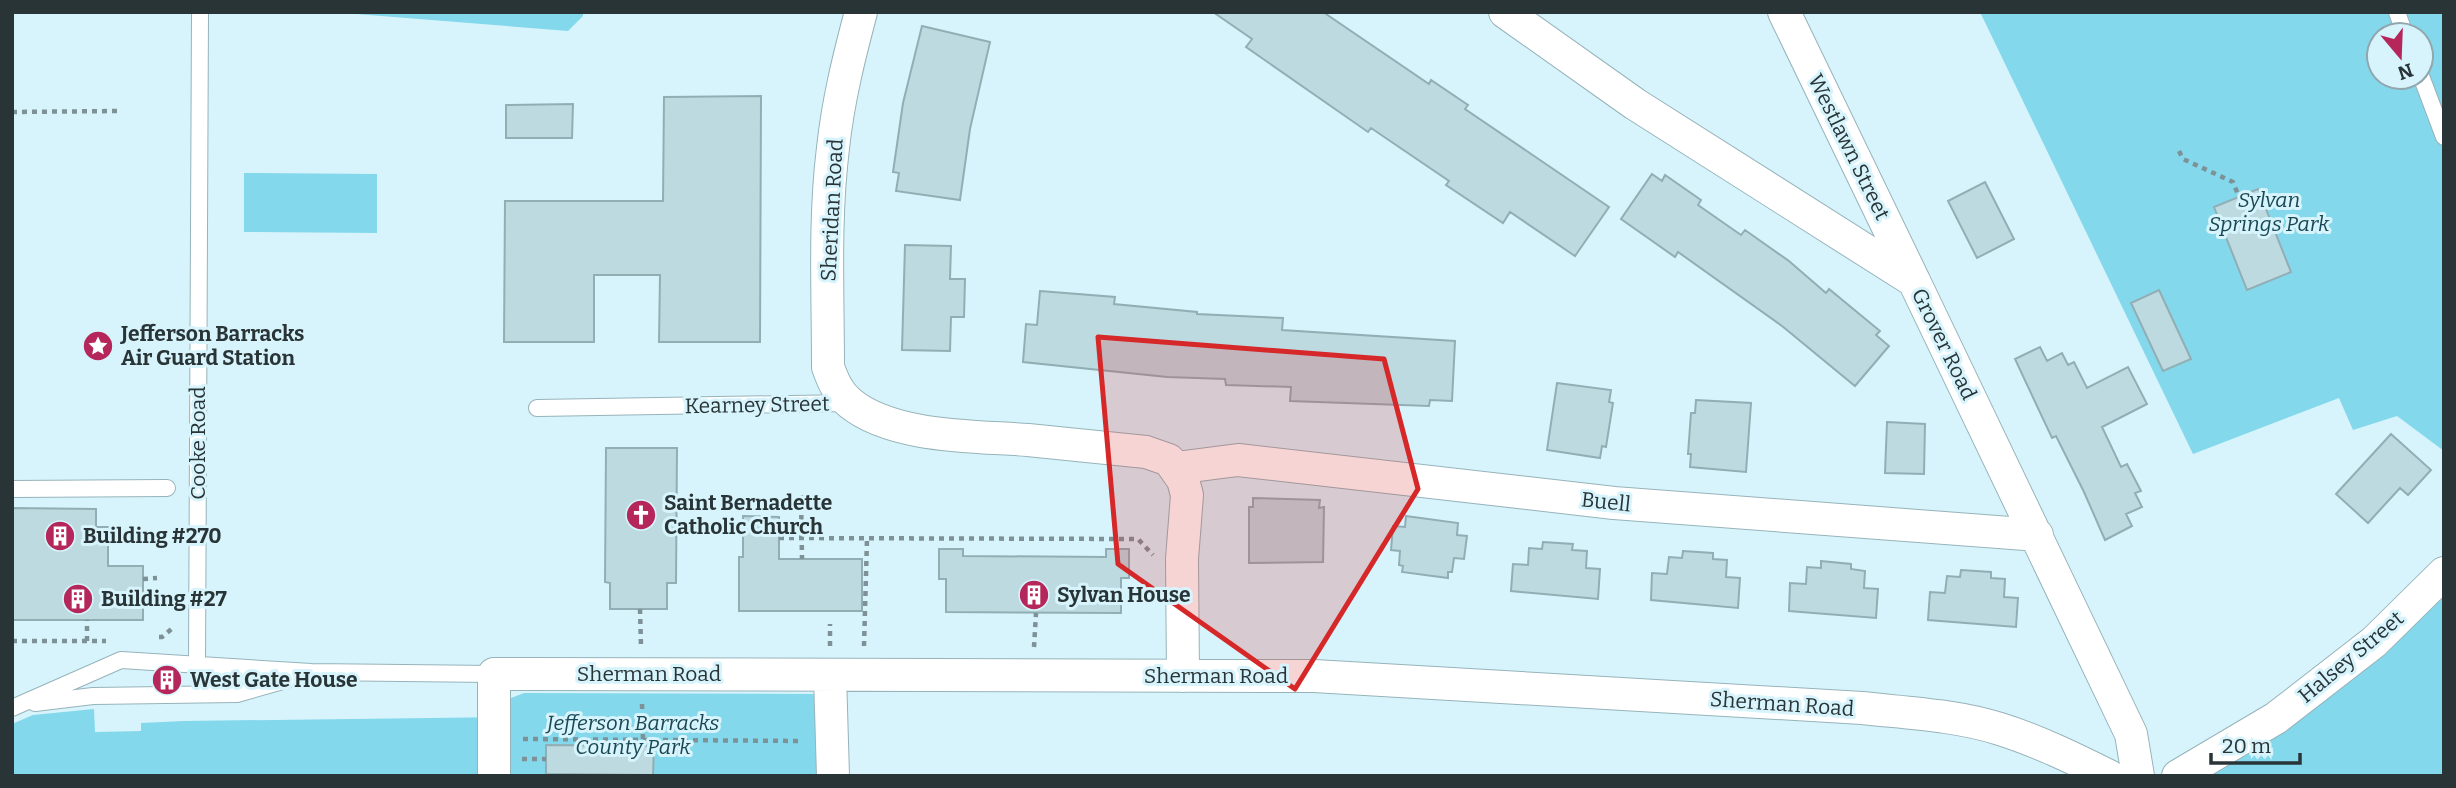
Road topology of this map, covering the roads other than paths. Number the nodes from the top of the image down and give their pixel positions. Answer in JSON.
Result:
{"nodes":[{"id":1,"x":200,"y":12,"type":"edge"},
{"id":2,"x":861,"y":12,"type":"edge"},
{"id":3,"x":1505,"y":12,"type":"edge"},
{"id":4,"x":1784,"y":12,"type":"edge"},
{"id":5,"x":2427,"y":91,"type":"edge"},
{"id":6,"x":2444,"y":136,"type":"edge"},
{"id":7,"x":1914,"y":281,"type":"junction"},
{"id":8,"x":850,"y":403,"type":"junction"},
{"id":9,"x":537,"y":408,"type":"dead end"},
{"id":10,"x":1176,"y":468,"type":"junction"},
{"id":11,"x":167,"y":488,"type":"dead end"},
{"id":12,"x":12,"y":489,"type":"edge"},
{"id":13,"x":2037,"y":535,"type":"junction"},
{"id":14,"x":2444,"y":573,"type":"edge"},
{"id":15,"x":830,"y":662,"type":"junction"},
{"id":16,"x":197,"y":664,"type":"junction"},
{"id":17,"x":311,"y":672,"type":"junction"},
{"id":18,"x":494,"y":674,"type":"junction"},
{"id":19,"x":1183,"y":676,"type":"junction"},
{"id":20,"x":15,"y":707,"type":"edge"},
{"id":21,"x":506,"y":768,"type":"edge"},
{"id":22,"x":833,"y":776,"type":"edge"},
{"id":23,"x":2109,"y":776,"type":"edge"},
{"id":24,"x":2138,"y":776,"type":"edge"},
{"id":25,"x":2178,"y":776,"type":"edge"}],
"edges":[{"from":1,"to":16,"type":"lane","name":"Cooke Road"},
{"from":2,"to":8,"type":"street","name":"Sheridan Road"},
{"from":3,"to":7,"type":"street","name":"Grover Road"},
{"from":4,"to":7,"type":"street","name":"Westlawn Street"},
{"from":5,"to":6,"type":"lane"},
{"from":7,"to":13,"type":"street","name":"Grover Road"},
{"from":8,"to":9,"type":"lane","name":"Kearney Street"},
{"from":8,"to":10,"type":"street","name":"Kearney Street"},
{"from":10,"to":13,"type":"street","name":"Buell"},
{"from":10,"to":19,"type":"street"},
{"from":11,"to":12,"type":"lane"},
{"from":13,"to":24,"type":"street","name":"Grover Road"},
{"from":14,"to":25,"type":"street","name":"Halsey Street"},
{"from":15,"to":18,"type":"street","name":"Sherman Road"},
{"from":15,"to":19,"type":"street","name":"Sherman Road"},
{"from":15,"to":22,"type":"street"},
{"from":16,"to":17,"type":"lane"},
{"from":16,"to":20,"type":"lane"},
{"from":17,"to":18,"type":"lane","name":"Sherman Road"},
{"from":17,"to":20,"type":"lane"},
{"from":18,"to":21,"type":"street"},
{"from":19,"to":23,"type":"street","name":"Sherman Road"}]}
